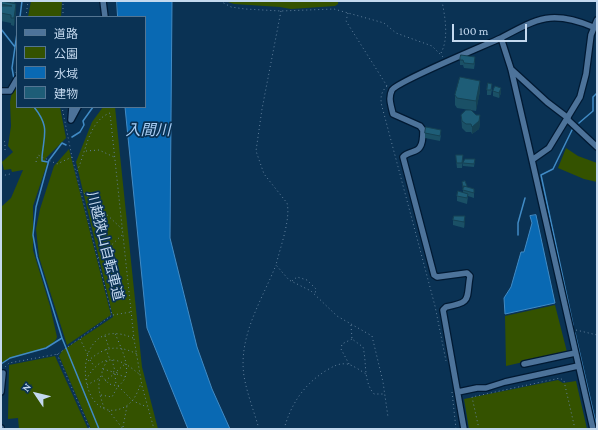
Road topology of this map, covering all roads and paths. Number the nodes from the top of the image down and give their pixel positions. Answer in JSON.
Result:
{"nodes":[{"id":1,"x":28,"y":1,"type":"edge"},
{"id":2,"x":63,"y":1,"type":"edge"},
{"id":3,"x":103,"y":1,"type":"edge"},
{"id":4,"x":220,"y":1,"type":"edge"},
{"id":5,"x":442,"y":1,"type":"edge"},
{"id":6,"x":281,"y":11,"type":"junction"},
{"id":7,"x":348,"y":13,"type":"junction"},
{"id":8,"x":26,"y":16,"type":"edge"},
{"id":9,"x":63,"y":16,"type":"edge"},
{"id":10,"x":105,"y":16,"type":"edge"},
{"id":11,"x":597,"y":20,"type":"edge"},
{"id":12,"x":593,"y":27,"type":"junction"},
{"id":13,"x":501,"y":38,"type":"junction"},
{"id":14,"x":440,"y":54,"type":"junction"},
{"id":15,"x":445,"y":62,"type":"junction"},
{"id":16,"x":511,"y":69,"type":"junction"},
{"id":17,"x":16,"y":81,"type":"edge"},
{"id":18,"x":1,"y":91,"type":"edge"},
{"id":19,"x":62,"y":108,"type":"edge"},
{"id":20,"x":72,"y":108,"type":"edge"},
{"id":21,"x":77,"y":108,"type":"edge"},
{"id":22,"x":568,"y":119,"type":"junction"},
{"id":23,"x":1,"y":139,"type":"edge"},
{"id":24,"x":597,"y":147,"type":"edge"},
{"id":25,"x":5,"y":151,"type":"dead end"},
{"id":26,"x":85,"y":152,"type":"junction"},
{"id":27,"x":72,"y":157,"type":"junction"},
{"id":28,"x":115,"y":158,"type":"junction"},
{"id":29,"x":532,"y":160,"type":"junction"},
{"id":30,"x":36,"y":162,"type":"dead end"},
{"id":31,"x":77,"y":172,"type":"junction"},
{"id":32,"x":10,"y":174,"type":"dead end"},
{"id":33,"x":1,"y":176,"type":"edge"},
{"id":34,"x":81,"y":189,"type":"junction"},
{"id":35,"x":123,"y":229,"type":"junction"},
{"id":36,"x":123,"y":234,"type":"junction"},
{"id":37,"x":98,"y":258,"type":"junction"},
{"id":38,"x":276,"y":264,"type":"junction"},
{"id":39,"x":292,"y":281,"type":"junction"},
{"id":40,"x":315,"y":294,"type":"junction"},
{"id":41,"x":131,"y":312,"type":"junction"},
{"id":42,"x":112,"y":315,"type":"junction"},
{"id":43,"x":351,"y":324,"type":"junction"},
{"id":44,"x":569,"y":329,"type":"junction"},
{"id":45,"x":115,"y":333,"type":"junction"},
{"id":46,"x":597,"y":335,"type":"edge"},
{"id":47,"x":104,"y":336,"type":"junction"},
{"id":48,"x":79,"y":338,"type":"junction"},
{"id":49,"x":134,"y":339,"type":"junction"},
{"id":50,"x":352,"y":339,"type":"junction"},
{"id":51,"x":109,"y":348,"type":"junction"},
{"id":52,"x":121,"y":348,"type":"junction"},
{"id":53,"x":106,"y":349,"type":"junction"},
{"id":54,"x":58,"y":354,"type":"junction"},
{"id":55,"x":137,"y":354,"type":"junction"},
{"id":56,"x":575,"y":354,"type":"junction"},
{"id":57,"x":88,"y":355,"type":"junction"},
{"id":58,"x":89,"y":360,"type":"junction"},
{"id":59,"x":111,"y":360,"type":"junction"},
{"id":60,"x":107,"y":361,"type":"junction"},
{"id":61,"x":87,"y":362,"type":"junction"},
{"id":62,"x":447,"y":363,"type":"dead end"},
{"id":63,"x":126,"y":364,"type":"junction"},
{"id":64,"x":349,"y":364,"type":"junction"},
{"id":65,"x":524,"y":364,"type":"dead end"},
{"id":66,"x":94,"y":366,"type":"junction"},
{"id":67,"x":578,"y":366,"type":"junction"},
{"id":68,"x":103,"y":369,"type":"junction"},
{"id":69,"x":86,"y":370,"type":"junction"},
{"id":70,"x":90,"y":371,"type":"junction"},
{"id":71,"x":3,"y":373,"type":"joint"},
{"id":72,"x":115,"y":373,"type":"junction"},
{"id":73,"x":366,"y":374,"type":"junction"},
{"id":74,"x":102,"y":376,"type":"junction"},
{"id":75,"x":140,"y":376,"type":"junction"},
{"id":76,"x":100,"y":378,"type":"junction"},
{"id":77,"x":126,"y":378,"type":"junction"},
{"id":78,"x":85,"y":381,"type":"junction"},
{"id":79,"x":105,"y":381,"type":"junction"},
{"id":80,"x":141,"y":381,"type":"junction"},
{"id":81,"x":86,"y":385,"type":"junction"},
{"id":82,"x":117,"y":386,"type":"junction"},
{"id":83,"x":1,"y":392,"type":"edge"},
{"id":84,"x":455,"y":392,"type":"junction"},
{"id":85,"x":384,"y":394,"type":"junction"},
{"id":86,"x":101,"y":395,"type":"junction"},
{"id":87,"x":134,"y":400,"type":"junction"},
{"id":88,"x":127,"y":406,"type":"junction"},
{"id":89,"x":148,"y":407,"type":"junction"},
{"id":90,"x":105,"y":408,"type":"junction"},
{"id":91,"x":109,"y":410,"type":"junction"},
{"id":92,"x":388,"y":417,"type":"dead end"},
{"id":93,"x":123,"y":428,"type":"edge"},
{"id":94,"x":90,"y":429,"type":"edge"},
{"id":95,"x":154,"y":429,"type":"edge"},
{"id":96,"x":259,"y":429,"type":"edge"},
{"id":97,"x":284,"y":429,"type":"edge"},
{"id":98,"x":456,"y":429,"type":"edge"},
{"id":99,"x":464,"y":429,"type":"edge"},
{"id":100,"x":479,"y":429,"type":"edge"},
{"id":101,"x":575,"y":429,"type":"edge"},
{"id":102,"x":592,"y":429,"type":"edge"}],
"edges":[{"from":1,"to":8,"type":"path"},
{"from":2,"to":9,"type":"path"},
{"from":3,"to":10,"type":"street"},
{"from":4,"to":6,"type":"path"},
{"from":5,"to":14,"type":"path"},
{"from":6,"to":7,"type":"path"},
{"from":6,"to":38,"type":"path"},
{"from":7,"to":14,"type":"path"},
{"from":7,"to":62,"type":"path"},
{"from":11,"to":12,"type":"street"},
{"from":12,"to":13,"type":"street"},
{"from":12,"to":22,"type":"street"},
{"from":13,"to":15,"type":"street"},
{"from":13,"to":16,"type":"street"},
{"from":14,"to":15,"type":"path"},
{"from":15,"to":84,"type":"street"},
{"from":16,"to":22,"type":"street"},
{"from":16,"to":29,"type":"street"},
{"from":17,"to":18,"type":"street"},
{"from":19,"to":27,"type":"path","name":"川越狭山自転車道"},
{"from":20,"to":21,"type":"street"},
{"from":22,"to":24,"type":"street"},
{"from":22,"to":29,"type":"street"},
{"from":23,"to":25,"type":"path"},
{"from":26,"to":28,"type":"path"},
{"from":26,"to":28,"type":"path"},
{"from":26,"to":31,"type":"path"},
{"from":27,"to":30,"type":"path"},
{"from":27,"to":31,"type":"path","name":"川越狭山自転車道"},
{"from":28,"to":35,"type":"path"},
{"from":29,"to":44,"type":"street"},
{"from":31,"to":34,"type":"path","name":"川越狭山自転車道"},
{"from":32,"to":33,"type":"path"},
{"from":34,"to":35,"type":"path"},
{"from":34,"to":37,"type":"path","name":"川越狭山自転車道"},
{"from":35,"to":36,"type":"path"},
{"from":36,"to":37,"type":"path"},
{"from":36,"to":41,"type":"path"},
{"from":37,"to":42,"type":"path","name":"川越狭山自転車道"},
{"from":38,"to":39,"type":"path"},
{"from":38,"to":96,"type":"path"},
{"from":39,"to":40,"type":"path"},
{"from":39,"to":40,"type":"path"},
{"from":40,"to":43,"type":"path"},
{"from":41,"to":42,"type":"path"},
{"from":41,"to":49,"type":"path"},
{"from":42,"to":48,"type":"path","name":"川越狭山自転車道"},
{"from":43,"to":50,"type":"path"},
{"from":43,"to":85,"type":"path"},
{"from":44,"to":46,"type":"path"},
{"from":44,"to":56,"type":"street"},
{"from":45,"to":47,"type":"path"},
{"from":45,"to":49,"type":"path"},
{"from":45,"to":52,"type":"path"},
{"from":47,"to":51,"type":"path"},
{"from":47,"to":57,"type":"path"},
{"from":48,"to":54,"type":"path","name":"川越狭山自転車道"},
{"from":48,"to":57,"type":"path"},
{"from":49,"to":55,"type":"path"},
{"from":50,"to":64,"type":"path"},
{"from":50,"to":73,"type":"path"},
{"from":51,"to":52,"type":"path"},
{"from":51,"to":53,"type":"path"},
{"from":52,"to":55,"type":"path"},
{"from":52,"to":63,"type":"path"},
{"from":53,"to":58,"type":"path"},
{"from":53,"to":59,"type":"path"},
{"from":54,"to":71,"type":"path"},
{"from":54,"to":94,"type":"path"},
{"from":55,"to":75,"type":"path"},
{"from":56,"to":65,"type":"street"},
{"from":56,"to":67,"type":"street"},
{"from":57,"to":61,"type":"path"},
{"from":58,"to":61,"type":"path"},
{"from":58,"to":66,"type":"path"},
{"from":59,"to":60,"type":"path"},
{"from":59,"to":63,"type":"path"},
{"from":59,"to":72,"type":"path"},
{"from":60,"to":66,"type":"path"},
{"from":60,"to":68,"type":"path"},
{"from":61,"to":69,"type":"path"},
{"from":63,"to":72,"type":"path"},
{"from":63,"to":75,"type":"path"},
{"from":63,"to":77,"type":"path"},
{"from":64,"to":73,"type":"path"},
{"from":64,"to":97,"type":"path"},
{"from":66,"to":70,"type":"path"},
{"from":67,"to":84,"type":"street"},
{"from":67,"to":102,"type":"street"},
{"from":68,"to":72,"type":"path"},
{"from":68,"to":74,"type":"path"},
{"from":69,"to":70,"type":"path"},
{"from":69,"to":78,"type":"path"},
{"from":70,"to":78,"type":"path"},
{"from":71,"to":83,"type":"street"},
{"from":72,"to":77,"type":"path"},
{"from":72,"to":79,"type":"path"},
{"from":72,"to":82,"type":"path"},
{"from":73,"to":85,"type":"path"},
{"from":74,"to":76,"type":"path"},
{"from":74,"to":79,"type":"path"},
{"from":75,"to":80,"type":"path"},
{"from":76,"to":81,"type":"path"},
{"from":76,"to":86,"type":"path"},
{"from":77,"to":82,"type":"path"},
{"from":78,"to":81,"type":"path"},
{"from":79,"to":82,"type":"path"},
{"from":80,"to":87,"type":"path"},
{"from":80,"to":89,"type":"path"},
{"from":81,"to":90,"type":"path"},
{"from":82,"to":86,"type":"path"},
{"from":82,"to":87,"type":"path"},
{"from":84,"to":98,"type":"path"},
{"from":84,"to":99,"type":"street"},
{"from":85,"to":92,"type":"path"},
{"from":86,"to":90,"type":"path"},
{"from":87,"to":88,"type":"path"},
{"from":87,"to":89,"type":"path"},
{"from":88,"to":91,"type":"path"},
{"from":88,"to":93,"type":"path"},
{"from":89,"to":95,"type":"path"},
{"from":90,"to":91,"type":"path"},
{"from":91,"to":93,"type":"path"},
{"from":100,"to":101,"type":"path"}]}
